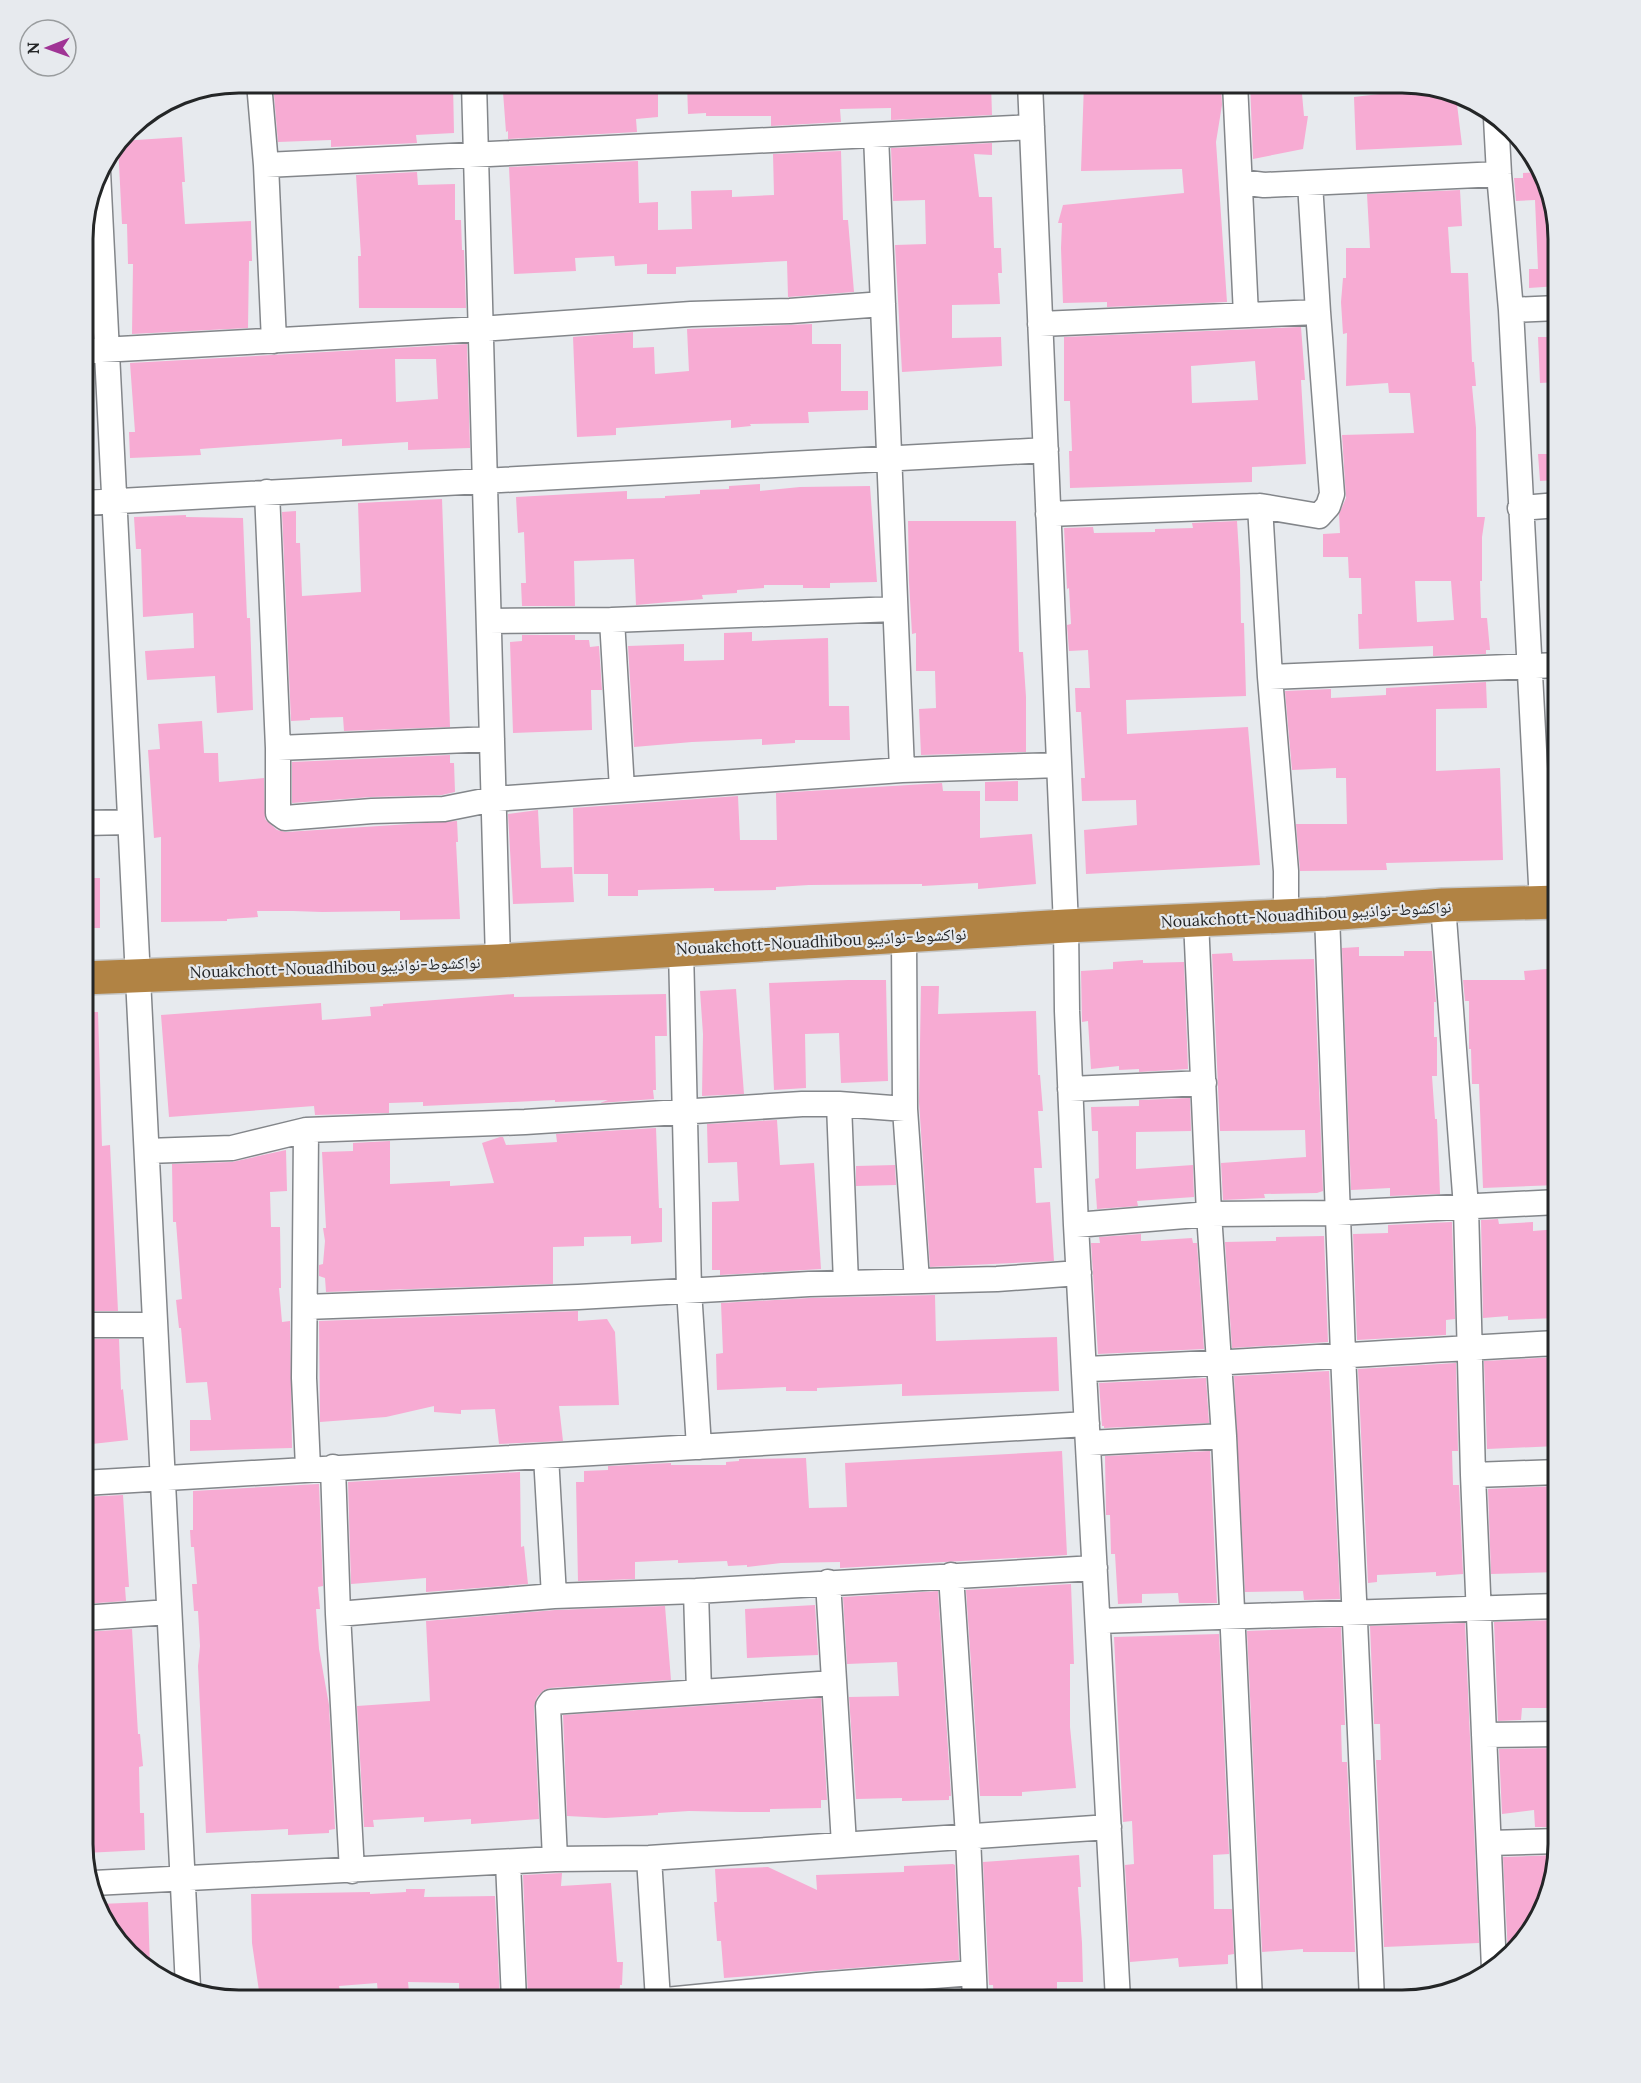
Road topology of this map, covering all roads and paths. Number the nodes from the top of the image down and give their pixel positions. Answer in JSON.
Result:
{"nodes":[{"id":1,"x":260,"y":93,"type":"edge"},
{"id":2,"x":474,"y":93,"type":"edge"},
{"id":3,"x":1030,"y":93,"type":"edge"},
{"id":4,"x":1236,"y":93,"type":"edge"},
{"id":5,"x":1032,"y":127,"type":"junction"},
{"id":6,"x":1497,"y":128,"type":"edge"},
{"id":7,"x":876,"y":135,"type":"junction"},
{"id":8,"x":476,"y":153,"type":"junction"},
{"id":9,"x":266,"y":165,"type":"junction"},
{"id":10,"x":1499,"y":174,"type":"junction"},
{"id":11,"x":1240,"y":182,"type":"junction"},
{"id":12,"x":1311,"y":183,"type":"junction"},
{"id":13,"x":99,"y":197,"type":"edge"},
{"id":14,"x":883,"y":304,"type":"junction"},
{"id":15,"x":1548,"y":308,"type":"edge"},
{"id":16,"x":1511,"y":310,"type":"junction"},
{"id":17,"x":1318,"y":312,"type":"junction"},
{"id":18,"x":1246,"y":315,"type":"junction"},
{"id":19,"x":1040,"y":324,"type":"junction"},
{"id":20,"x":480,"y":329,"type":"junction"},
{"id":21,"x":274,"y":341,"type":"junction"},
{"id":22,"x":107,"y":350,"type":"junction"},
{"id":23,"x":93,"y":351,"type":"edge"},
{"id":24,"x":1046,"y":450,"type":"junction"},
{"id":25,"x":889,"y":458,"type":"junction"},
{"id":26,"x":485,"y":480,"type":"junction"},
{"id":27,"x":267,"y":492,"type":"junction"},
{"id":28,"x":114,"y":502,"type":"junction"},
{"id":29,"x":93,"y":503,"type":"edge"},
{"id":30,"x":1260,"y":506,"type":"junction"},
{"id":31,"x":1548,"y":506,"type":"edge"},
{"id":32,"x":1520,"y":507,"type":"junction"},
{"id":33,"x":1048,"y":514,"type":"junction"},
{"id":34,"x":895,"y":609,"type":"junction"},
{"id":35,"x":612,"y":620,"type":"junction"},
{"id":36,"x":489,"y":621,"type":"junction"},
{"id":37,"x":1548,"y":666,"type":"edge"},
{"id":38,"x":1530,"y":667,"type":"junction"},
{"id":39,"x":1270,"y":677,"type":"junction"},
{"id":40,"x":492,"y":739,"type":"junction"},
{"id":41,"x":278,"y":748,"type":"junction"},
{"id":42,"x":1059,"y":765,"type":"junction"},
{"id":43,"x":902,"y":770,"type":"junction"},
{"id":44,"x":622,"y":789,"type":"junction"},
{"id":45,"x":1548,"y":792,"type":"edge"},
{"id":46,"x":494,"y":799,"type":"junction"},
{"id":47,"x":130,"y":822,"type":"junction"},
{"id":48,"x":93,"y":823,"type":"edge"},
{"id":49,"x":1548,"y":902,"type":"edge"},
{"id":50,"x":1443,"y":905,"type":"junction"},
{"id":51,"x":1327,"y":914,"type":"junction"},
{"id":52,"x":1286,"y":916,"type":"junction"},
{"id":53,"x":1196,"y":920,"type":"junction"},
{"id":54,"x":1066,"y":926,"type":"junction"},
{"id":55,"x":904,"y":937,"type":"junction"},
{"id":56,"x":681,"y":949,"type":"junction"},
{"id":57,"x":498,"y":961,"type":"junction"},
{"id":58,"x":138,"y":975,"type":"junction"},
{"id":59,"x":93,"y":977,"type":"edge"},
{"id":60,"x":1204,"y":1083,"type":"junction"},
{"id":61,"x":1070,"y":1089,"type":"junction"},
{"id":62,"x":839,"y":1104,"type":"junction"},
{"id":63,"x":905,"y":1109,"type":"junction"},
{"id":64,"x":685,"y":1112,"type":"junction"},
{"id":65,"x":306,"y":1130,"type":"junction"},
{"id":66,"x":147,"y":1151,"type":"junction"},
{"id":67,"x":1548,"y":1203,"type":"edge"},
{"id":68,"x":1466,"y":1207,"type":"junction"},
{"id":69,"x":1337,"y":1213,"type":"junction"},
{"id":70,"x":1209,"y":1214,"type":"junction"},
{"id":71,"x":1076,"y":1225,"type":"junction"},
{"id":72,"x":1078,"y":1273,"type":"junction"},
{"id":73,"x":917,"y":1281,"type":"junction"},
{"id":74,"x":846,"y":1283,"type":"junction"},
{"id":75,"x":688,"y":1290,"type":"junction"},
{"id":76,"x":305,"y":1307,"type":"junction"},
{"id":77,"x":93,"y":1325,"type":"edge"},
{"id":78,"x":155,"y":1325,"type":"junction"},
{"id":79,"x":1548,"y":1343,"type":"edge"},
{"id":80,"x":1469,"y":1347,"type":"junction"},
{"id":81,"x":1343,"y":1354,"type":"junction"},
{"id":82,"x":1219,"y":1364,"type":"junction"},
{"id":83,"x":1085,"y":1369,"type":"junction"},
{"id":84,"x":1088,"y":1434,"type":"junction"},
{"id":85,"x":1224,"y":1436,"type":"junction"},
{"id":86,"x":699,"y":1447,"type":"junction"},
{"id":87,"x":546,"y":1456,"type":"junction"},
{"id":88,"x":333,"y":1467,"type":"junction"},
{"id":89,"x":309,"y":1468,"type":"junction"},
{"id":90,"x":1548,"y":1472,"type":"edge"},
{"id":91,"x":1473,"y":1475,"type":"junction"},
{"id":92,"x":163,"y":1478,"type":"junction"},
{"id":93,"x":93,"y":1482,"type":"edge"},
{"id":94,"x":1095,"y":1568,"type":"junction"},
{"id":95,"x":951,"y":1575,"type":"junction"},
{"id":96,"x":828,"y":1582,"type":"junction"},
{"id":97,"x":696,"y":1591,"type":"junction"},
{"id":98,"x":554,"y":1596,"type":"junction"},
{"id":99,"x":1548,"y":1606,"type":"edge"},
{"id":100,"x":1478,"y":1608,"type":"junction"},
{"id":101,"x":169,"y":1612,"type":"junction"},
{"id":102,"x":338,"y":1614,"type":"junction"},
{"id":103,"x":1354,"y":1614,"type":"junction"},
{"id":104,"x":93,"y":1617,"type":"edge"},
{"id":105,"x":1232,"y":1617,"type":"junction"},
{"id":106,"x":1098,"y":1621,"type":"junction"},
{"id":107,"x":834,"y":1683,"type":"junction"},
{"id":108,"x":699,"y":1692,"type":"junction"},
{"id":109,"x":1548,"y":1734,"type":"edge"},
{"id":110,"x":1484,"y":1735,"type":"junction"},
{"id":111,"x":1109,"y":1827,"type":"junction"},
{"id":112,"x":968,"y":1836,"type":"junction"},
{"id":113,"x":1548,"y":1840,"type":"edge"},
{"id":114,"x":1489,"y":1843,"type":"junction"},
{"id":115,"x":844,"y":1844,"type":"junction"},
{"id":116,"x":649,"y":1858,"type":"junction"},
{"id":117,"x":555,"y":1859,"type":"junction"},
{"id":118,"x":508,"y":1862,"type":"junction"},
{"id":119,"x":352,"y":1870,"type":"junction"},
{"id":120,"x":182,"y":1879,"type":"junction"},
{"id":121,"x":98,"y":1883,"type":"edge"},
{"id":122,"x":1494,"y":1957,"type":"edge"},
{"id":123,"x":973,"y":1973,"type":"junction"},
{"id":124,"x":188,"y":1980,"type":"edge"},
{"id":125,"x":514,"y":1990,"type":"edge"},
{"id":126,"x":657,"y":1990,"type":"edge"},
{"id":127,"x":840,"y":1990,"type":"edge"},
{"id":128,"x":974,"y":1990,"type":"edge"},
{"id":129,"x":1117,"y":1990,"type":"edge"},
{"id":130,"x":1249,"y":1990,"type":"edge"},
{"id":131,"x":1371,"y":1990,"type":"edge"}],
"edges":[{"from":1,"to":9,"type":"street"},
{"from":2,"to":8,"type":"street"},
{"from":3,"to":5,"type":"street"},
{"from":4,"to":11,"type":"street"},
{"from":5,"to":7,"type":"street"},
{"from":5,"to":19,"type":"street"},
{"from":6,"to":10,"type":"street"},
{"from":7,"to":8,"type":"street"},
{"from":7,"to":14,"type":"street"},
{"from":8,"to":9,"type":"street"},
{"from":8,"to":20,"type":"street"},
{"from":9,"to":21,"type":"street"},
{"from":10,"to":12,"type":"street"},
{"from":10,"to":16,"type":"street"},
{"from":11,"to":12,"type":"street"},
{"from":11,"to":18,"type":"street"},
{"from":12,"to":17,"type":"street"},
{"from":13,"to":22,"type":"street"},
{"from":14,"to":20,"type":"street"},
{"from":14,"to":25,"type":"street"},
{"from":15,"to":16,"type":"street"},
{"from":16,"to":32,"type":"street"},
{"from":17,"to":18,"type":"street"},
{"from":17,"to":30,"type":"street"},
{"from":18,"to":19,"type":"street"},
{"from":19,"to":24,"type":"street"},
{"from":20,"to":21,"type":"street"},
{"from":20,"to":26,"type":"street"},
{"from":21,"to":22,"type":"street"},
{"from":22,"to":23,"type":"street"},
{"from":22,"to":28,"type":"street"},
{"from":24,"to":25,"type":"street"},
{"from":24,"to":33,"type":"street"},
{"from":25,"to":26,"type":"street"},
{"from":25,"to":34,"type":"street"},
{"from":26,"to":27,"type":"street"},
{"from":26,"to":36,"type":"street"},
{"from":27,"to":28,"type":"street"},
{"from":27,"to":41,"type":"street"},
{"from":28,"to":29,"type":"street"},
{"from":28,"to":47,"type":"street"},
{"from":30,"to":33,"type":"street"},
{"from":30,"to":39,"type":"street"},
{"from":31,"to":32,"type":"street"},
{"from":32,"to":38,"type":"street"},
{"from":33,"to":42,"type":"street"},
{"from":34,"to":35,"type":"street"},
{"from":34,"to":43,"type":"street"},
{"from":35,"to":36,"type":"street"},
{"from":35,"to":44,"type":"street"},
{"from":36,"to":40,"type":"street"},
{"from":37,"to":38,"type":"street"},
{"from":38,"to":39,"type":"street"},
{"from":38,"to":45,"type":"street"},
{"from":39,"to":52,"type":"street"},
{"from":40,"to":41,"type":"street"},
{"from":40,"to":46,"type":"street"},
{"from":41,"to":46,"type":"street"},
{"from":42,"to":43,"type":"street"},
{"from":42,"to":54,"type":"street"},
{"from":43,"to":44,"type":"street"},
{"from":44,"to":46,"type":"street"},
{"from":46,"to":57,"type":"street"},
{"from":47,"to":48,"type":"street"},
{"from":47,"to":58,"type":"street"},
{"from":49,"to":50,"type":"highway","name":"Nouakchott-Nouadhibou نواكشوط-نواذيبو"},
{"from":50,"to":51,"type":"highway","name":"Nouakchott-Nouadhibou نواكشوط-نواذيبو"},
{"from":50,"to":68,"type":"street"},
{"from":51,"to":52,"type":"highway","name":"Nouakchott-Nouadhibou نواكشوط-نواذيبو"},
{"from":51,"to":69,"type":"street"},
{"from":52,"to":53,"type":"highway","name":"Nouakchott-Nouadhibou نواكشوط-نواذيبو"},
{"from":53,"to":54,"type":"highway","name":"Nouakchott-Nouadhibou نواكشوط-نواذيبو"},
{"from":53,"to":60,"type":"street"},
{"from":54,"to":55,"type":"highway","name":"Nouakchott-Nouadhibou نواكشوط-نواذيبو"},
{"from":54,"to":61,"type":"street"},
{"from":55,"to":56,"type":"highway","name":"Nouakchott-Nouadhibou نواكشوط-نواذيبو"},
{"from":55,"to":63,"type":"street"},
{"from":56,"to":57,"type":"highway","name":"Nouakchott-Nouadhibou نواكشوط-نواذيبو"},
{"from":56,"to":64,"type":"street"},
{"from":57,"to":58,"type":"highway","name":"Nouakchott-Nouadhibou نواكشوط-نواذيبو"},
{"from":58,"to":59,"type":"highway","name":"Nouakchott-Nouadhibou نواكشوط-نواذيبو"},
{"from":58,"to":66,"type":"street"},
{"from":60,"to":61,"type":"street"},
{"from":60,"to":70,"type":"street"},
{"from":61,"to":71,"type":"street"},
{"from":62,"to":63,"type":"street"},
{"from":62,"to":64,"type":"street"},
{"from":62,"to":74,"type":"street"},
{"from":63,"to":73,"type":"street"},
{"from":64,"to":65,"type":"street"},
{"from":64,"to":75,"type":"street"},
{"from":65,"to":66,"type":"street"},
{"from":65,"to":76,"type":"street"},
{"from":66,"to":78,"type":"street"},
{"from":67,"to":68,"type":"street"},
{"from":68,"to":69,"type":"street"},
{"from":68,"to":80,"type":"street"},
{"from":69,"to":70,"type":"street"},
{"from":69,"to":81,"type":"street"},
{"from":70,"to":71,"type":"street"},
{"from":70,"to":82,"type":"street"},
{"from":71,"to":72,"type":"street"},
{"from":72,"to":73,"type":"street"},
{"from":72,"to":83,"type":"street"},
{"from":73,"to":74,"type":"street"},
{"from":74,"to":75,"type":"street"},
{"from":75,"to":76,"type":"street"},
{"from":75,"to":86,"type":"street"},
{"from":76,"to":89,"type":"street"},
{"from":77,"to":78,"type":"street"},
{"from":78,"to":92,"type":"street"},
{"from":79,"to":80,"type":"street"},
{"from":80,"to":81,"type":"street"},
{"from":80,"to":91,"type":"street"},
{"from":81,"to":82,"type":"street"},
{"from":81,"to":103,"type":"street"},
{"from":82,"to":83,"type":"street"},
{"from":82,"to":85,"type":"street"},
{"from":83,"to":84,"type":"street"},
{"from":84,"to":85,"type":"street"},
{"from":84,"to":86,"type":"street"},
{"from":84,"to":94,"type":"street"},
{"from":85,"to":105,"type":"street"},
{"from":86,"to":87,"type":"street"},
{"from":87,"to":88,"type":"street"},
{"from":87,"to":98,"type":"street"},
{"from":88,"to":89,"type":"street"},
{"from":88,"to":102,"type":"street"},
{"from":89,"to":92,"type":"street"},
{"from":90,"to":91,"type":"street"},
{"from":91,"to":100,"type":"street"},
{"from":92,"to":93,"type":"street"},
{"from":92,"to":101,"type":"street"},
{"from":94,"to":95,"type":"street"},
{"from":94,"to":106,"type":"street"},
{"from":95,"to":96,"type":"street"},
{"from":95,"to":112,"type":"street"},
{"from":96,"to":97,"type":"street"},
{"from":96,"to":107,"type":"street"},
{"from":97,"to":98,"type":"street"},
{"from":97,"to":108,"type":"street"},
{"from":98,"to":102,"type":"street"},
{"from":99,"to":100,"type":"street"},
{"from":100,"to":103,"type":"street"},
{"from":100,"to":110,"type":"street"},
{"from":101,"to":104,"type":"street"},
{"from":101,"to":120,"type":"street"},
{"from":102,"to":119,"type":"street"},
{"from":103,"to":105,"type":"street"},
{"from":103,"to":131,"type":"street"},
{"from":105,"to":106,"type":"street"},
{"from":105,"to":130,"type":"street"},
{"from":106,"to":111,"type":"street"},
{"from":107,"to":108,"type":"street"},
{"from":107,"to":115,"type":"street"},
{"from":108,"to":117,"type":"street"},
{"from":109,"to":110,"type":"street"},
{"from":110,"to":114,"type":"street"},
{"from":111,"to":112,"type":"street"},
{"from":111,"to":129,"type":"street"},
{"from":112,"to":115,"type":"street"},
{"from":112,"to":123,"type":"street"},
{"from":113,"to":114,"type":"street"},
{"from":114,"to":122,"type":"street"},
{"from":115,"to":116,"type":"street"},
{"from":116,"to":117,"type":"street"},
{"from":116,"to":126,"type":"street"},
{"from":117,"to":118,"type":"street"},
{"from":118,"to":119,"type":"street"},
{"from":118,"to":125,"type":"street"},
{"from":119,"to":120,"type":"street"},
{"from":120,"to":121,"type":"street"},
{"from":120,"to":124,"type":"street"},
{"from":123,"to":127,"type":"street"},
{"from":123,"to":128,"type":"street"}]}
